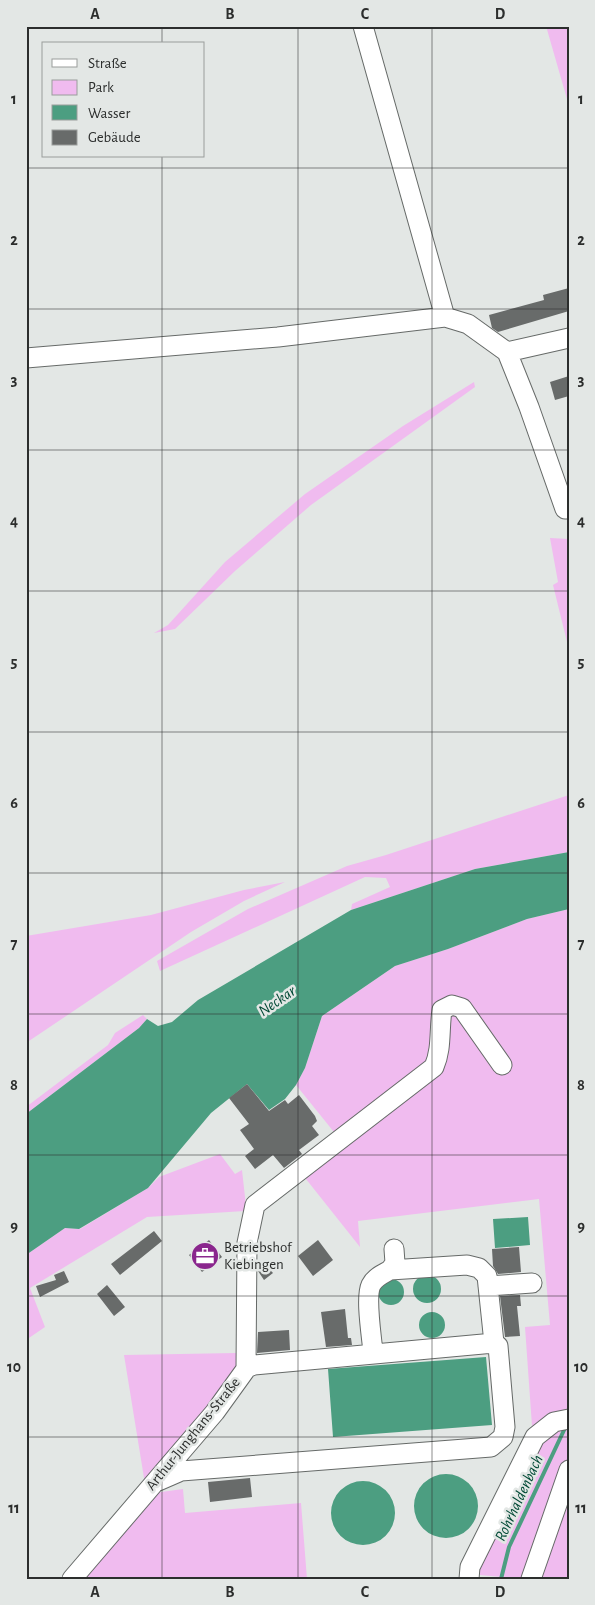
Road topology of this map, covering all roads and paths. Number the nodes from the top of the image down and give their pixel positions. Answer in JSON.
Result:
{"nodes":[{"id":1,"x":362,"y":26,"type":"edge"},
{"id":2,"x":445,"y":317,"type":"junction"},
{"id":3,"x":569,"y":338,"type":"edge"},
{"id":4,"x":506,"y":352,"type":"junction"},
{"id":5,"x":26,"y":358,"type":"edge"},
{"id":6,"x":565,"y":509,"type":"dead end"},
{"id":7,"x":502,"y":1065,"type":"dead end"},
{"id":8,"x":394,"y":1249,"type":"dead end"},
{"id":9,"x":390,"y":1270,"type":"junction"},
{"id":10,"x":532,"y":1283,"type":"dead end"},
{"id":11,"x":488,"y":1286,"type":"junction"},
{"id":12,"x":494,"y":1343,"type":"junction"},
{"id":13,"x":374,"y":1353,"type":"junction"},
{"id":14,"x":246,"y":1368,"type":"junction"},
{"id":15,"x":569,"y":1419,"type":"edge"},
{"id":16,"x":569,"y":1470,"type":"edge"},
{"id":17,"x":155,"y":1482,"type":"junction"},
{"id":18,"x":72,"y":1579,"type":"edge"},
{"id":19,"x":469,"y":1579,"type":"edge"},
{"id":20,"x":531,"y":1579,"type":"edge"}],
"edges":[{"from":1,"to":2,"type":"street"},
{"from":2,"to":4,"type":"street"},
{"from":2,"to":5,"type":"street"},
{"from":3,"to":4,"type":"street"},
{"from":4,"to":6,"type":"street"},
{"from":7,"to":14,"type":"street","name":"Arthur-Junghans-Straße"},
{"from":8,"to":9,"type":"street"},
{"from":9,"to":11,"type":"street"},
{"from":9,"to":13,"type":"street"},
{"from":10,"to":11,"type":"street"},
{"from":11,"to":12,"type":"street"},
{"from":12,"to":13,"type":"street"},
{"from":12,"to":17,"type":"street"},
{"from":13,"to":14,"type":"street"},
{"from":14,"to":17,"type":"street","name":"Arthur-Junghans-Straße"},
{"from":15,"to":19,"type":"street"},
{"from":16,"to":20,"type":"street"},
{"from":17,"to":18,"type":"street","name":"Arthur-Junghans-Straße"}]}
